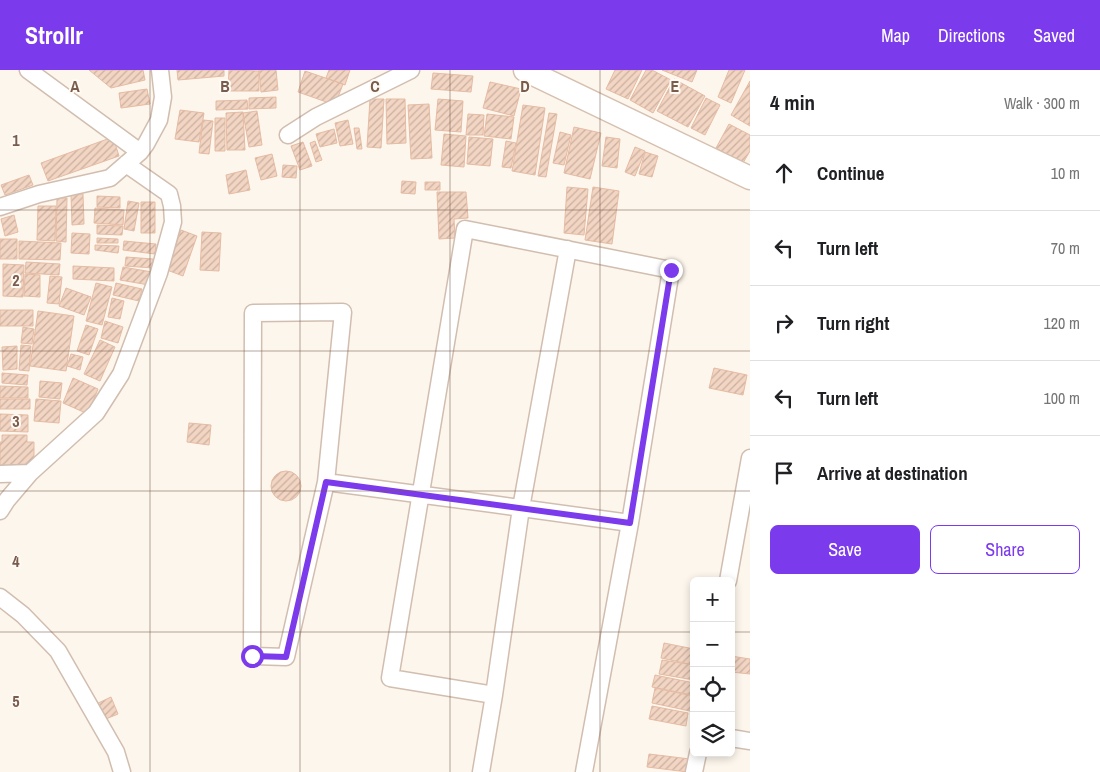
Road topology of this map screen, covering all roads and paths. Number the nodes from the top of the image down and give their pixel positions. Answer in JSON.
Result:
{"nodes":[{"id":1,"x":28,"y":70,"type":"edge"},
{"id":2,"x":160,"y":70,"type":"edge"},
{"id":3,"x":411,"y":70,"type":"edge"},
{"id":4,"x":525,"y":70,"type":"edge"},
{"id":5,"x":288,"y":135,"type":"dead end"},
{"id":6,"x":143,"y":148,"type":"junction"},
{"id":7,"x":126,"y":164,"type":"junction"},
{"id":8,"x":750,"y":178,"type":"edge"},
{"id":9,"x":0,"y":207,"type":"edge"},
{"id":10,"x":568,"y":249,"type":"junction"},
{"id":11,"x":750,"y":458,"type":"edge"},
{"id":12,"x":30,"y":473,"type":"junction"},
{"id":13,"x":0,"y":474,"type":"edge"},
{"id":14,"x":326,"y":482,"type":"junction"},
{"id":15,"x":420,"y":494,"type":"junction"},
{"id":16,"x":521,"y":508,"type":"junction"},
{"id":17,"x":0,"y":511,"type":"edge"},
{"id":18,"x":630,"y":523,"type":"junction"},
{"id":19,"x":729,"y":577,"type":"edge"},
{"id":20,"x":0,"y":597,"type":"edge"},
{"id":21,"x":494,"y":695,"type":"junction"},
{"id":22,"x":735,"y":739,"type":"edge"},
{"id":23,"x":750,"y":741,"type":"edge"},
{"id":24,"x":697,"y":757,"type":"edge"},
{"id":25,"x":122,"y":772,"type":"edge"},
{"id":26,"x":482,"y":772,"type":"edge"},
{"id":27,"x":584,"y":772,"type":"edge"},
{"id":28,"x":694,"y":772,"type":"edge"}],
"edges":[{"from":1,"to":6,"type":"street"},
{"from":2,"to":6,"type":"street"},
{"from":3,"to":5,"type":"street"},
{"from":4,"to":8,"type":"main road"},
{"from":6,"to":7,"type":"street"},
{"from":7,"to":9,"type":"street"},
{"from":7,"to":12,"type":"street"},
{"from":10,"to":15,"type":"street"},
{"from":10,"to":16,"type":"street"},
{"from":10,"to":18,"type":"street"},
{"from":11,"to":19,"type":"street"},
{"from":12,"to":13,"type":"street"},
{"from":12,"to":17,"type":"street"},
{"from":14,"to":14,"type":"street"},
{"from":14,"to":15,"type":"street"},
{"from":15,"to":16,"type":"street"},
{"from":15,"to":21,"type":"street"},
{"from":16,"to":18,"type":"street"},
{"from":16,"to":21,"type":"street"},
{"from":18,"to":27,"type":"street"},
{"from":20,"to":25,"type":"street"},
{"from":21,"to":26,"type":"street"},
{"from":22,"to":23,"type":"street"},
{"from":24,"to":28,"type":"street"}]}
